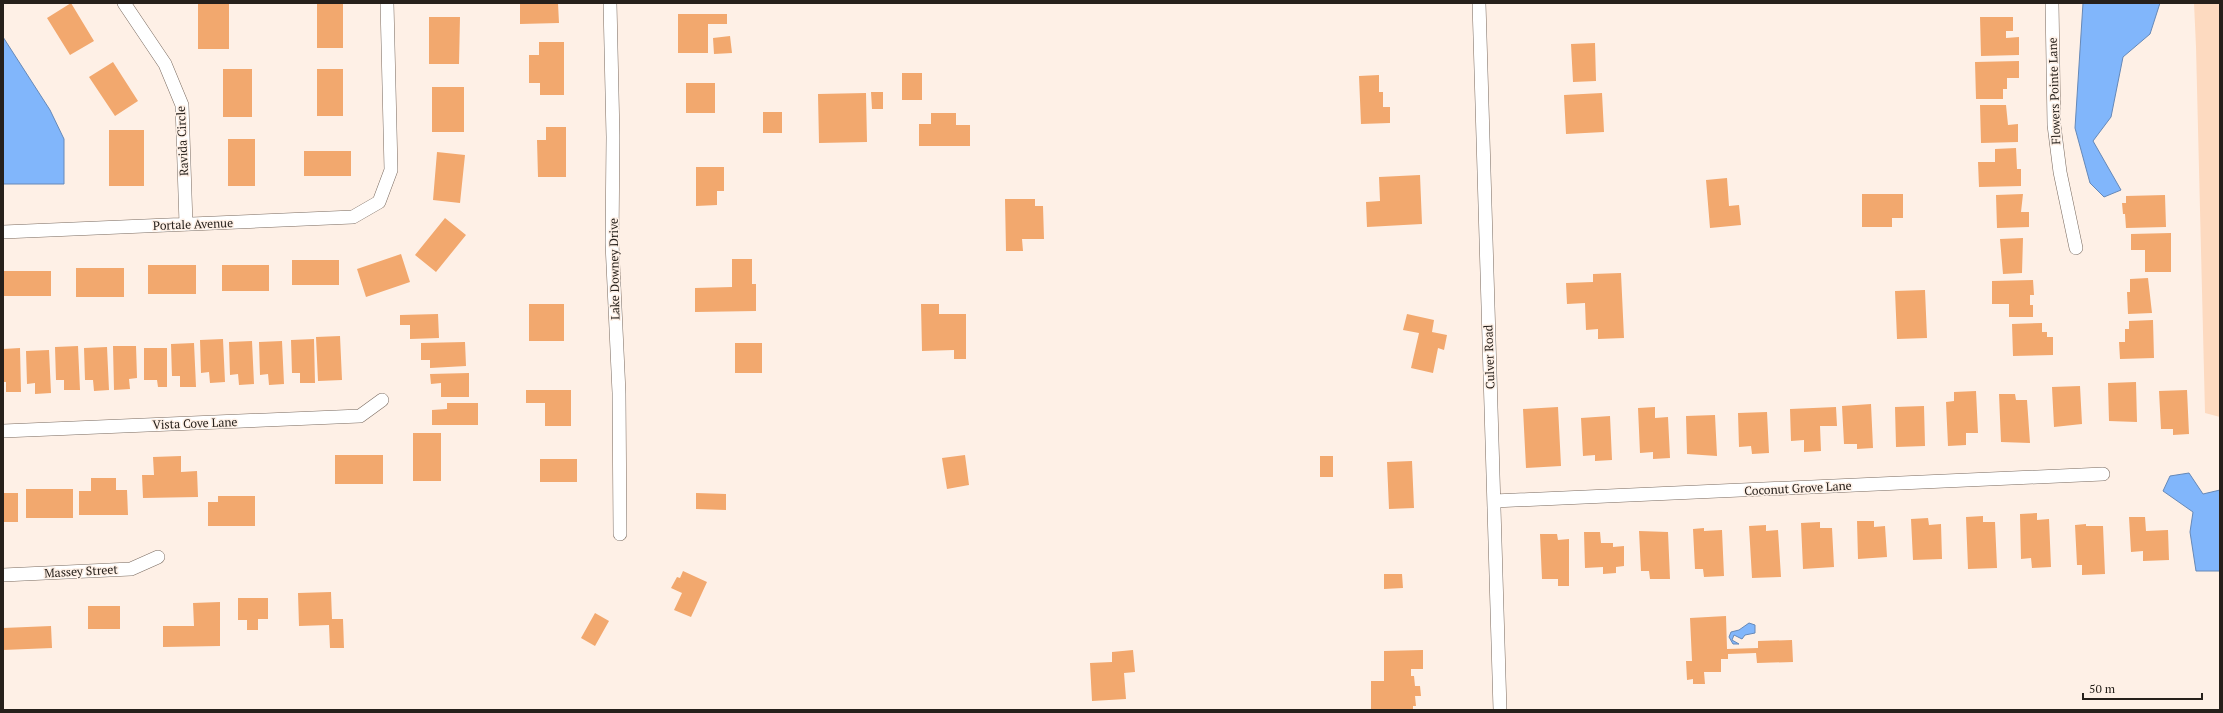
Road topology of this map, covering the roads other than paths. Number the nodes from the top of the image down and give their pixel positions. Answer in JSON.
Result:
{"nodes":[{"id":1,"x":124,"y":3,"type":"edge"},
{"id":2,"x":387,"y":3,"type":"edge"},
{"id":3,"x":610,"y":3,"type":"edge"},
{"id":4,"x":1479,"y":3,"type":"edge"},
{"id":5,"x":2052,"y":3,"type":"edge"},
{"id":6,"x":186,"y":224,"type":"junction"},
{"id":7,"x":3,"y":232,"type":"edge"},
{"id":8,"x":2076,"y":248,"type":"dead end"},
{"id":9,"x":382,"y":400,"type":"dead end"},
{"id":10,"x":3,"y":431,"type":"edge"},
{"id":11,"x":2103,"y":474,"type":"dead end"},
{"id":12,"x":1494,"y":502,"type":"junction"},
{"id":13,"x":620,"y":534,"type":"dead end"},
{"id":14,"x":158,"y":558,"type":"dead end"},
{"id":15,"x":3,"y":575,"type":"edge"},
{"id":16,"x":1500,"y":710,"type":"edge"}],
"edges":[{"from":1,"to":6,"type":"street","name":"Ravida Circle"},
{"from":2,"to":6,"type":"street","name":"Portale Avenue"},
{"from":3,"to":13,"type":"street","name":"Lake Downey Drive"},
{"from":4,"to":12,"type":"street","name":"Culver Road"},
{"from":5,"to":8,"type":"street","name":"Flowers Pointe Lane"},
{"from":6,"to":7,"type":"street","name":"Portale Avenue"},
{"from":9,"to":10,"type":"street","name":"Vista Cove Lane"},
{"from":11,"to":12,"type":"street","name":"Coconut Grove Lane"},
{"from":12,"to":16,"type":"street","name":"Culver Road"},
{"from":14,"to":15,"type":"street","name":"Massey Street"}]}
